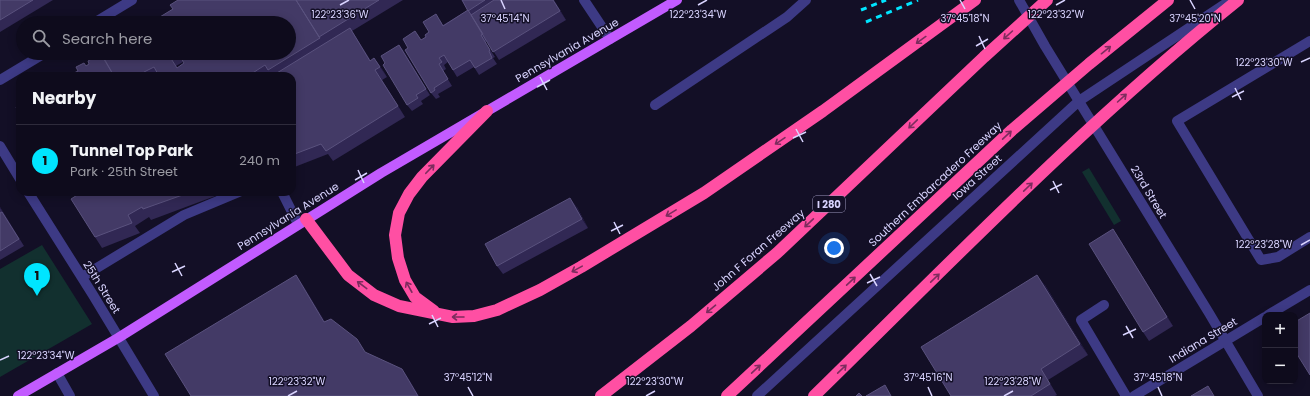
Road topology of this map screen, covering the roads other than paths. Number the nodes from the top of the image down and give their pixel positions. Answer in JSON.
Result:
{"nodes":[{"id":1,"x":132,"y":0,"type":"edge"},
{"id":2,"x":584,"y":0,"type":"edge"},
{"id":3,"x":677,"y":0,"type":"edge"},
{"id":4,"x":806,"y":0,"type":"edge"},
{"id":5,"x":975,"y":0,"type":"edge"},
{"id":6,"x":1018,"y":0,"type":"edge"},
{"id":7,"x":1047,"y":0,"type":"edge"},
{"id":8,"x":1168,"y":0,"type":"edge"},
{"id":9,"x":1231,"y":0,"type":"edge"},
{"id":10,"x":1238,"y":0,"type":"edge"},
{"id":11,"x":106,"y":16,"type":"edge"},
{"id":12,"x":610,"y":39,"type":"junction"},
{"id":13,"x":1310,"y":41,"type":"edge"},
{"id":14,"x":33,"y":60,"type":"edge"},
{"id":15,"x":0,"y":80,"type":"edge"},
{"id":16,"x":1079,"y":101,"type":"junction"},
{"id":17,"x":655,"y":106,"type":"dead end"},
{"id":18,"x":487,"y":111,"type":"junction"},
{"id":19,"x":0,"y":146,"type":"edge"},
{"id":20,"x":16,"y":172,"type":"edge"},
{"id":21,"x":31,"y":196,"type":"edge"},
{"id":22,"x":229,"y":196,"type":"edge"},
{"id":23,"x":285,"y":196,"type":"edge"},
{"id":24,"x":302,"y":221,"type":"junction"},
{"id":25,"x":1310,"y":236,"type":"edge"},
{"id":26,"x":82,"y":277,"type":"junction"},
{"id":27,"x":1310,"y":290,"type":"edge"},
{"id":28,"x":1104,"y":305,"type":"dead end"},
{"id":29,"x":1273,"y":312,"type":"edge"},
{"id":30,"x":437,"y":313,"type":"junction"},
{"id":31,"x":1262,"y":319,"type":"edge"},
{"id":32,"x":118,"y":338,"type":"junction"},
{"id":33,"x":1226,"y":340,"type":"junction"},
{"id":34,"x":57,"y":373,"type":"junction"},
{"id":35,"x":18,"y":396,"type":"edge"},
{"id":36,"x":70,"y":396,"type":"edge"},
{"id":37,"x":154,"y":396,"type":"edge"},
{"id":38,"x":601,"y":396,"type":"edge"},
{"id":39,"x":727,"y":396,"type":"edge"},
{"id":40,"x":757,"y":396,"type":"edge"},
{"id":41,"x":814,"y":396,"type":"edge"},
{"id":42,"x":1126,"y":396,"type":"edge"},
{"id":43,"x":1134,"y":396,"type":"edge"},
{"id":44,"x":1258,"y":396,"type":"edge"}],
"edges":[{"from":1,"to":11,"type":"street"},
{"from":2,"to":12,"type":"street"},
{"from":3,"to":12,"type":"main road","name":"Pennsylvania Avenue"},
{"from":4,"to":17,"type":"street"},
{"from":5,"to":30,"type":"highway","one_way":true},
{"from":6,"to":16,"type":"street","name":"23rd Street"},
{"from":7,"to":38,"type":"highway","name":"John F Foran Freeway","number":"I 280","one_way":true},
{"from":39,"to":8,"type":"highway","name":"Southern Embarcadero Freeway","one_way":true},
{"from":9,"to":16,"type":"street","name":"Iowa Street"},
{"from":41,"to":10,"type":"highway","one_way":true},
{"from":12,"to":18,"type":"main road","name":"Pennsylvania Avenue"},
{"from":13,"to":25,"type":"street"},
{"from":14,"to":15,"type":"street"},
{"from":16,"to":33,"type":"street","name":"23rd Street"},
{"from":16,"to":40,"type":"street","name":"Iowa Street"},
{"from":18,"to":24,"type":"main road","name":"Pennsylvania Avenue"},
{"from":30,"to":18,"type":"highway","one_way":true},
{"from":19,"to":20,"type":"street"},
{"from":21,"to":26,"type":"street","name":"25th Street"},
{"from":22,"to":26,"type":"street"},
{"from":23,"to":24,"type":"street"},
{"from":30,"to":24,"type":"highway","one_way":true},
{"from":24,"to":32,"type":"main road","name":"Pennsylvania Avenue"},
{"from":26,"to":32,"type":"street","name":"25th Street"},
{"from":27,"to":29,"type":"street"},
{"from":28,"to":42,"type":"street"},
{"from":31,"to":33,"type":"street","name":"Indiana Street"},
{"from":32,"to":34,"type":"main road","name":"Pennsylvania Avenue"},
{"from":32,"to":37,"type":"street","name":"25th Street"},
{"from":33,"to":43,"type":"street","name":"Indiana Street"},
{"from":33,"to":44,"type":"street","name":"23rd Street"},
{"from":34,"to":35,"type":"main road","name":"Pennsylvania Avenue"},
{"from":34,"to":36,"type":"street"}]}
